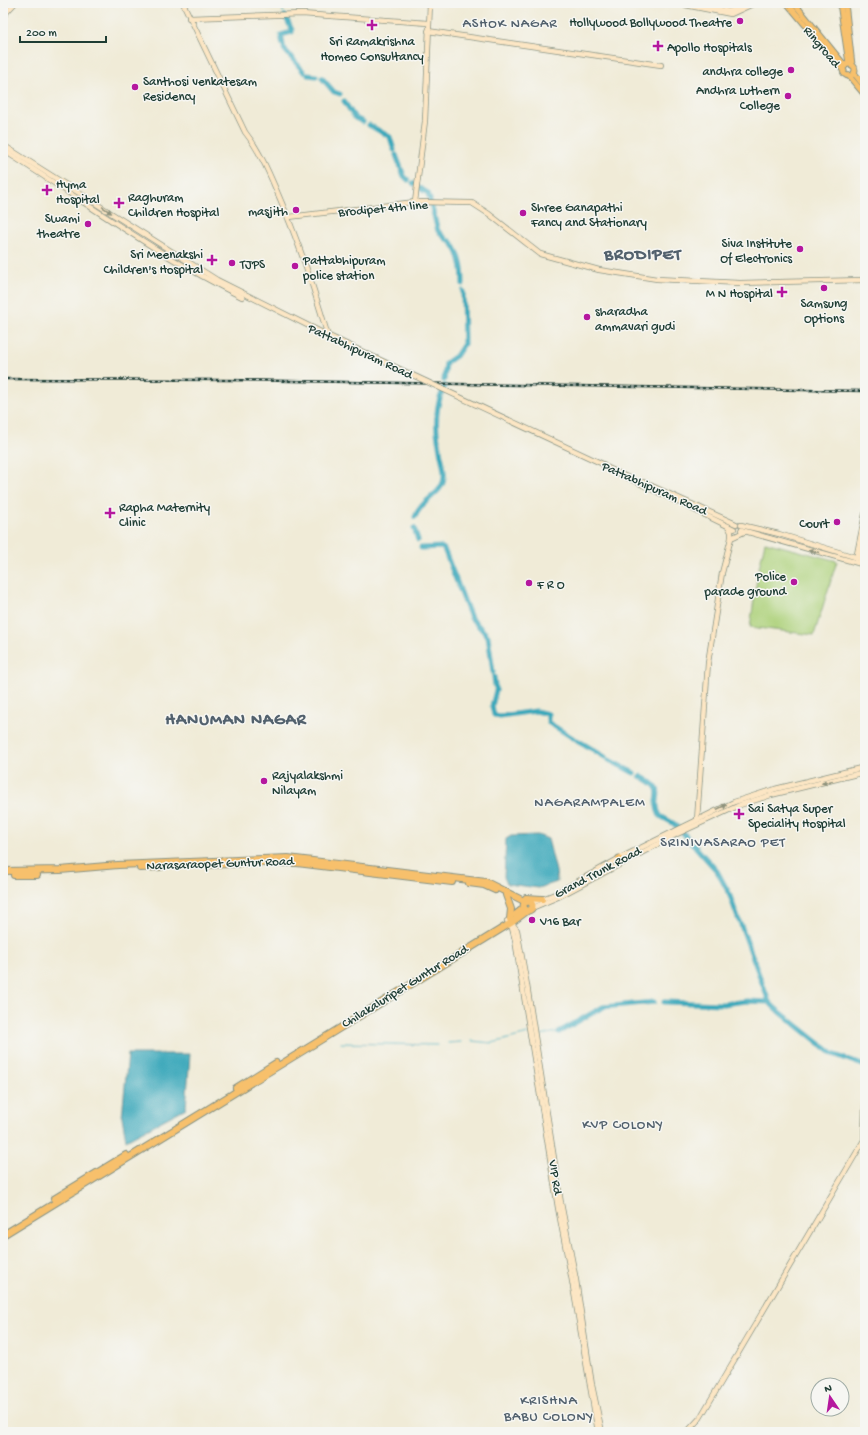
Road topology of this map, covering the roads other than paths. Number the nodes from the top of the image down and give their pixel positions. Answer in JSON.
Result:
{"nodes":[{"id":1,"x":15,"y":3,"type":"edge"},
{"id":2,"x":183,"y":3,"type":"edge"},
{"id":3,"x":430,"y":3,"type":"edge"},
{"id":4,"x":675,"y":3,"type":"edge"},
{"id":5,"x":691,"y":3,"type":"edge"},
{"id":6,"x":747,"y":3,"type":"edge"},
{"id":7,"x":755,"y":3,"type":"edge"},
{"id":8,"x":787,"y":3,"type":"edge"},
{"id":9,"x":794,"y":3,"type":"edge"},
{"id":10,"x":840,"y":3,"type":"edge"},
{"id":11,"x":845,"y":3,"type":"edge"},
{"id":12,"x":3,"y":16,"type":"edge"},
{"id":13,"x":189,"y":18,"type":"junction"},
{"id":14,"x":428,"y":22,"type":"junction"},
{"id":15,"x":428,"y":31,"type":"junction"},
{"id":16,"x":661,"y":65,"type":"dead end"},
{"id":17,"x":848,"y":67,"type":"junction"},
{"id":18,"x":852,"y":75,"type":"junction"},
{"id":19,"x":865,"y":87,"type":"edge"},
{"id":20,"x":865,"y":95,"type":"edge"},
{"id":21,"x":3,"y":146,"type":"edge"},
{"id":22,"x":415,"y":202,"type":"junction"},
{"id":23,"x":289,"y":218,"type":"junction"},
{"id":24,"x":865,"y":280,"type":"edge"},
{"id":25,"x":328,"y":336,"type":"junction"},
{"id":26,"x":605,"y":466,"type":"junction"},
{"id":27,"x":865,"y":514,"type":"edge"},
{"id":28,"x":728,"y":526,"type":"junction"},
{"id":29,"x":741,"y":528,"type":"junction"},
{"id":30,"x":731,"y":538,"type":"junction"},
{"id":31,"x":860,"y":561,"type":"edge"},
{"id":32,"x":865,"y":767,"type":"edge"},
{"id":33,"x":865,"y":772,"type":"edge"},
{"id":34,"x":697,"y":820,"type":"junction"},
{"id":35,"x":688,"y":827,"type":"junction"},
{"id":36,"x":620,"y":860,"type":"junction"},
{"id":37,"x":3,"y":871,"type":"edge"},
{"id":38,"x":3,"y":875,"type":"edge"},
{"id":39,"x":506,"y":895,"type":"junction"},
{"id":40,"x":515,"y":896,"type":"junction"},
{"id":41,"x":542,"y":899,"type":"junction"},
{"id":42,"x":528,"y":906,"type":"junction"},
{"id":43,"x":509,"y":921,"type":"junction"},
{"id":44,"x":533,"y":1033,"type":"junction"},
{"id":45,"x":285,"y":1060,"type":"junction"},
{"id":46,"x":865,"y":1102,"type":"edge"},
{"id":47,"x":3,"y":1230,"type":"edge"},
{"id":48,"x":3,"y":1235,"type":"edge"},
{"id":49,"x":598,"y":1432,"type":"edge"},
{"id":50,"x":602,"y":1432,"type":"edge"},
{"id":51,"x":687,"y":1432,"type":"edge"}],
"edges":[{"from":1,"to":12,"type":"street"},
{"from":2,"to":13,"type":"street"},
{"from":3,"to":14,"type":"street"},
{"from":4,"to":7,"type":"street"},
{"from":5,"to":6,"type":"street"},
{"from":8,"to":17,"type":"main road","name":"Ringroad"},
{"from":9,"to":17,"type":"main road","name":"Ringroad"},
{"from":10,"to":17,"type":"main road"},
{"from":11,"to":17,"type":"main road"},
{"from":13,"to":14,"type":"street"},
{"from":13,"to":23,"type":"street"},
{"from":14,"to":15,"type":"street"},
{"from":15,"to":16,"type":"street"},
{"from":15,"to":22,"type":"street"},
{"from":17,"to":18,"type":"main road"},
{"from":17,"to":18,"type":"main road"},
{"from":18,"to":19,"type":"main road"},
{"from":18,"to":20,"type":"main road"},
{"from":21,"to":25,"type":"street","name":"Pattabhipuram Road"},
{"from":22,"to":23,"type":"street","name":"Brodipet 4th line"},
{"from":22,"to":24,"type":"street","name":"Brodipet 4th line"},
{"from":23,"to":25,"type":"street"},
{"from":25,"to":26,"type":"street","name":"Pattabhipuram Road","bridge":true},
{"from":26,"to":28,"type":"street","name":"Pattabhipuram Road"},
{"from":26,"to":29,"type":"street","name":"Pattabhipuram Road"},
{"from":27,"to":31,"type":"street"},
{"from":28,"to":29,"type":"street","name":"Pattabhipuram Road"},
{"from":28,"to":30,"type":"street"},
{"from":29,"to":30,"type":"street"},
{"from":29,"to":31,"type":"street"},
{"from":30,"to":34,"type":"street"},
{"from":34,"to":32,"type":"street","name":"Grand Trunk Road","one_way":true},
{"from":33,"to":35,"type":"street","name":"Grand Trunk Road","one_way":true},
{"from":34,"to":35,"type":"street","name":"Grand Trunk Road"},
{"from":35,"to":36,"type":"street","name":"Grand Trunk Road"},
{"from":36,"to":41,"type":"street","name":"Grand Trunk Road"},
{"from":36,"to":42,"type":"street","name":"Grand Trunk Road"},
{"from":37,"to":40,"type":"highway","name":"Narasaraopet Guntur Road"},
{"from":38,"to":39,"type":"highway","name":"Narasaraopet Guntur Road"},
{"from":39,"to":42,"type":"highway","name":"Narasaraopet Guntur Road"},
{"from":39,"to":43,"type":"highway"},
{"from":40,"to":41,"type":"highway"},
{"from":40,"to":42,"type":"highway","name":"Narasaraopet Guntur Road"},
{"from":41,"to":42,"type":"street","name":"Grand Trunk Road"},
{"from":42,"to":43,"type":"highway","name":"Chilakaluripet Guntur Road"},
{"from":43,"to":44,"type":"street","name":"VIP Rd"},
{"from":43,"to":45,"type":"highway","name":"Chilakaluripet Guntur Road"},
{"from":44,"to":49,"type":"street","name":"VIP Rd"},
{"from":44,"to":50,"type":"street","name":"VIP Rd"},
{"from":45,"to":47,"type":"highway"},
{"from":45,"to":48,"type":"highway"},
{"from":46,"to":51,"type":"street"}]}
